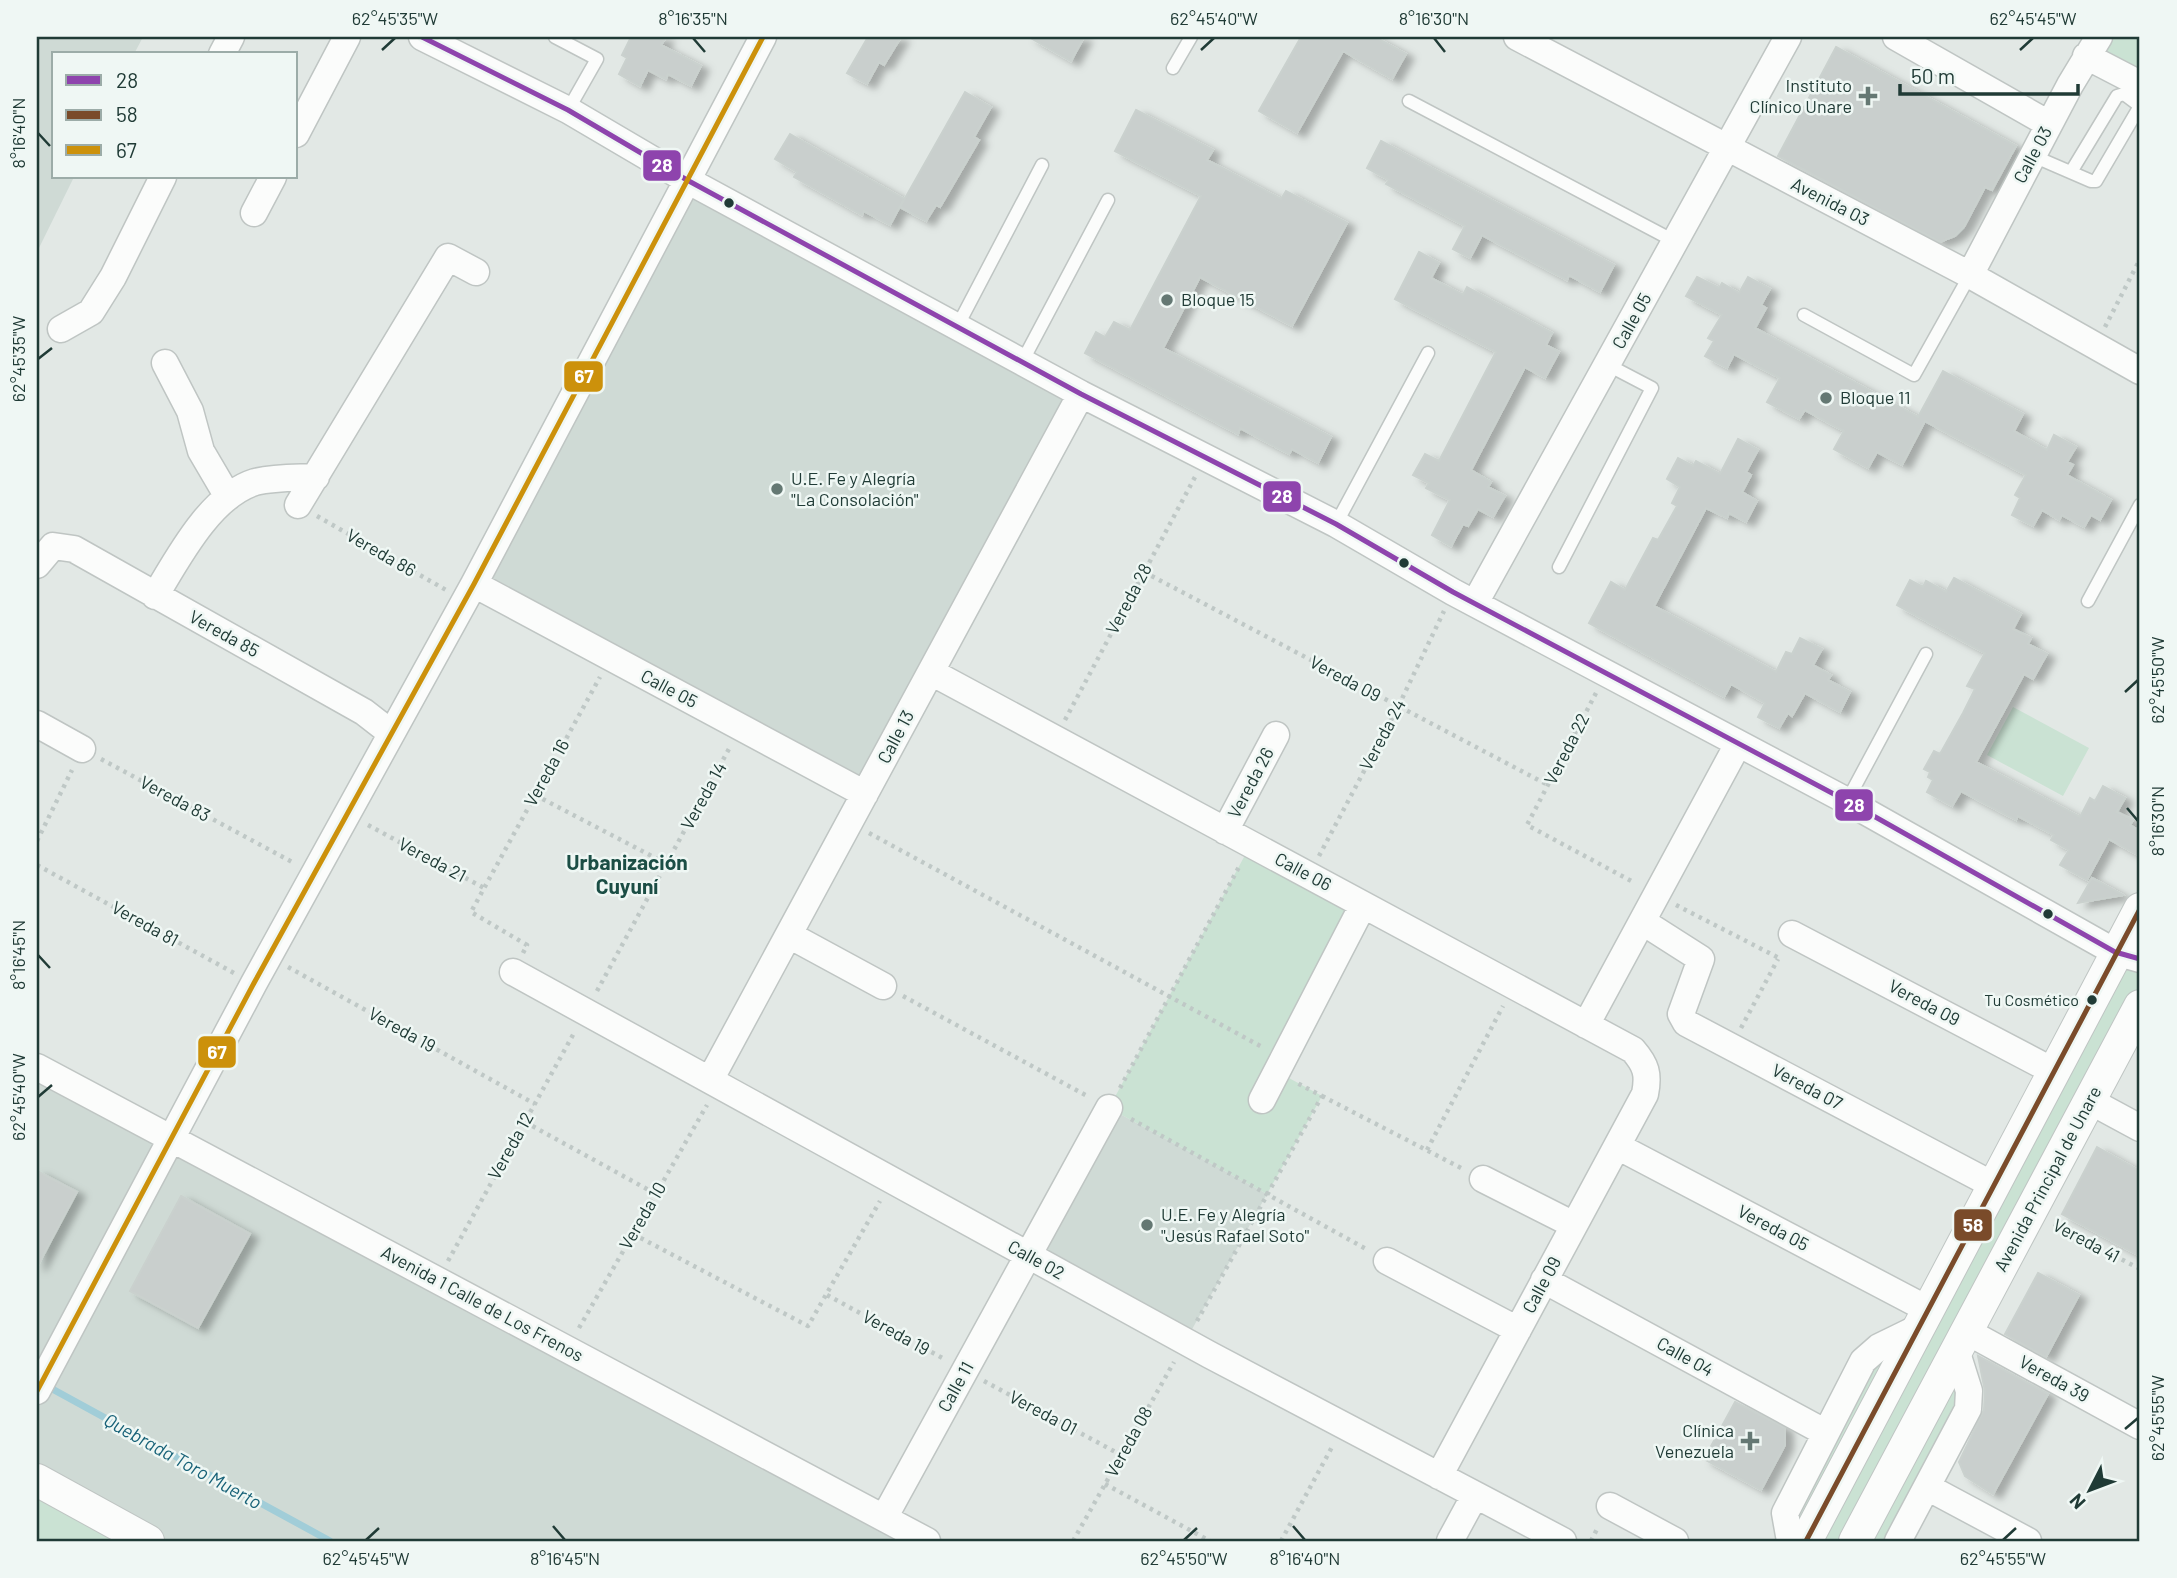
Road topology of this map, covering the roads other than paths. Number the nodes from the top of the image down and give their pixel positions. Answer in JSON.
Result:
{"nodes":[{"id":1,"x":347,"y":37,"type":"edge"},
{"id":2,"x":422,"y":37,"type":"edge"},
{"id":3,"x":555,"y":37,"type":"edge"},
{"id":4,"x":764,"y":37,"type":"edge"},
{"id":5,"x":1191,"y":37,"type":"edge"},
{"id":6,"x":1517,"y":37,"type":"edge"},
{"id":7,"x":1788,"y":37,"type":"edge"},
{"id":8,"x":1896,"y":37,"type":"edge"},
{"id":9,"x":2093,"y":46,"type":"edge"},
{"id":10,"x":1560,"y":47,"type":"edge"},
{"id":11,"x":1173,"y":68,"type":"dead end"},
{"id":12,"x":2140,"y":84,"type":"edge"},
{"id":13,"x":1409,"y":101,"type":"dead end"},
{"id":14,"x":2140,"y":106,"type":"edge"},
{"id":15,"x":568,"y":110,"type":"junction"},
{"id":16,"x":2049,"y":124,"type":"junction"},
{"id":17,"x":298,"y":130,"type":"edge"},
{"id":18,"x":1726,"y":149,"type":"junction"},
{"id":19,"x":2033,"y":156,"type":"junction"},
{"id":20,"x":1042,"y":165,"type":"dead end"},
{"id":21,"x":2071,"y":172,"type":"junction"},
{"id":22,"x":163,"y":178,"type":"edge"},
{"id":23,"x":272,"y":178,"type":"edge"},
{"id":24,"x":687,"y":180,"type":"junction"},
{"id":25,"x":1108,"y":200,"type":"dead end"},
{"id":26,"x":254,"y":213,"type":"dead end"},
{"id":27,"x":1675,"y":242,"type":"junction"},
{"id":28,"x":476,"y":272,"type":"dead end"},
{"id":29,"x":1970,"y":275,"type":"junction"},
{"id":30,"x":1804,"y":315,"type":"dead end"},
{"id":31,"x":957,"y":327,"type":"junction"},
{"id":32,"x":61,"y":329,"type":"dead end"},
{"id":33,"x":1428,"y":353,"type":"dead end"},
{"id":34,"x":1023,"y":362,"type":"junction"},
{"id":35,"x":164,"y":363,"type":"dead end"},
{"id":36,"x":1608,"y":365,"type":"junction"},
{"id":37,"x":2140,"y":371,"type":"edge"},
{"id":38,"x":1081,"y":394,"type":"junction"},
{"id":39,"x":316,"y":477,"type":"junction"},
{"id":40,"x":228,"y":497,"type":"junction"},
{"id":41,"x":298,"y":505,"type":"road end"},
{"id":42,"x":2140,"y":505,"type":"edge"},
{"id":43,"x":1336,"y":524,"type":"junction"},
{"id":44,"x":45,"y":556,"type":"edge"},
{"id":45,"x":1559,"y":567,"type":"dead end"},
{"id":46,"x":469,"y":592,"type":"junction"},
{"id":47,"x":155,"y":596,"type":"junction"},
{"id":48,"x":1464,"y":598,"type":"junction"},
{"id":49,"x":2088,"y":601,"type":"dead end"},
{"id":50,"x":1926,"y":654,"type":"dead end"},
{"id":51,"x":931,"y":673,"type":"junction"},
{"id":52,"x":37,"y":724,"type":"edge"},
{"id":53,"x":391,"y":733,"type":"junction"},
{"id":54,"x":1276,"y":735,"type":"dead end"},
{"id":55,"x":1738,"y":744,"type":"junction"},
{"id":56,"x":82,"y":749,"type":"road end"},
{"id":57,"x":865,"y":794,"type":"junction"},
{"id":58,"x":1847,"y":801,"type":"junction"},
{"id":59,"x":1225,"y":831,"type":"junction"},
{"id":60,"x":1363,"y":905,"type":"junction"},
{"id":61,"x":2140,"y":909,"type":"edge"},
{"id":62,"x":1643,"y":922,"type":"junction"},
{"id":63,"x":1793,"y":934,"type":"road end"},
{"id":64,"x":789,"y":935,"type":"junction"},
{"id":65,"x":2128,"y":956,"type":"edge"},
{"id":66,"x":513,"y":972,"type":"road end"},
{"id":67,"x":883,"y":986,"type":"road end"},
{"id":68,"x":2140,"y":1006,"type":"edge"},
{"id":69,"x":1586,"y":1024,"type":"junction"},
{"id":70,"x":37,"y":1067,"type":"edge"},
{"id":71,"x":2055,"y":1072,"type":"junction"},
{"id":72,"x":710,"y":1080,"type":"junction"},
{"id":73,"x":1646,"y":1094,"type":"joint"},
{"id":74,"x":1262,"y":1100,"type":"dead end"},
{"id":75,"x":2090,"y":1101,"type":"junction"},
{"id":76,"x":1109,"y":1108,"type":"road end"},
{"id":77,"x":2140,"y":1128,"type":"edge"},
{"id":78,"x":172,"y":1140,"type":"junction"},
{"id":79,"x":1617,"y":1146,"type":"junction"},
{"id":80,"x":1483,"y":1179,"type":"road end"},
{"id":81,"x":1995,"y":1186,"type":"junction"},
{"id":82,"x":1574,"y":1225,"type":"junction"},
{"id":83,"x":1028,"y":1255,"type":"junction"},
{"id":84,"x":1387,"y":1261,"type":"road end"},
{"id":85,"x":1544,"y":1280,"type":"junction"},
{"id":86,"x":1924,"y":1319,"type":"junction"},
{"id":87,"x":1518,"y":1330,"type":"junction"},
{"id":88,"x":1962,"y":1343,"type":"junction"},
{"id":89,"x":37,"y":1391,"type":"edge"},
{"id":90,"x":2140,"y":1426,"type":"edge"},
{"id":91,"x":1826,"y":1433,"type":"junction"},
{"id":92,"x":1439,"y":1476,"type":"junction"},
{"id":93,"x":37,"y":1480,"type":"edge"},
{"id":94,"x":1927,"y":1487,"type":"junction"},
{"id":95,"x":1475,"y":1495,"type":"junction"},
{"id":96,"x":1610,"y":1506,"type":"dead end"},
{"id":97,"x":884,"y":1518,"type":"junction"},
{"id":98,"x":148,"y":1541,"type":"edge"},
{"id":99,"x":926,"y":1541,"type":"edge"},
{"id":100,"x":1450,"y":1541,"type":"edge"},
{"id":101,"x":1563,"y":1541,"type":"edge"},
{"id":102,"x":1675,"y":1541,"type":"edge"},
{"id":103,"x":1790,"y":1541,"type":"edge"},
{"id":104,"x":1806,"y":1541,"type":"edge"},
{"id":105,"x":1855,"y":1541,"type":"edge"},
{"id":106,"x":1898,"y":1541,"type":"edge"},
{"id":107,"x":2028,"y":1541,"type":"edge"}],
"edges":[{"from":1,"to":17,"type":"street"},
{"from":2,"to":15,"type":"street"},
{"from":3,"to":15,"type":"lane"},
{"from":4,"to":24,"type":"street"},
{"from":5,"to":11,"type":"lane"},
{"from":6,"to":10,"type":"street","name":"Avenida 03"},
{"from":7,"to":18,"type":"street","name":"Calle 05"},
{"from":8,"to":16,"type":"street"},
{"from":9,"to":12,"type":"street"},
{"from":9,"to":16,"type":"street","name":"Calle 03"},
{"from":10,"to":18,"type":"street","name":"Avenida 03"},
{"from":13,"to":27,"type":"lane"},
{"from":14,"to":21,"type":"lane"},
{"from":14,"to":21,"type":"lane"},
{"from":15,"to":24,"type":"street"},
{"from":16,"to":19,"type":"street","name":"Calle 03"},
{"from":18,"to":27,"type":"street","name":"Calle 05"},
{"from":18,"to":29,"type":"street","name":"Avenida 03"},
{"from":19,"to":21,"type":"lane"},
{"from":19,"to":29,"type":"street","name":"Calle 03"},
{"from":20,"to":31,"type":"lane"},
{"from":22,"to":32,"type":"street"},
{"from":23,"to":26,"type":"street"},
{"from":24,"to":31,"type":"street"},
{"from":24,"to":46,"type":"street"},
{"from":25,"to":34,"type":"lane"},
{"from":27,"to":36,"type":"street","name":"Calle 05"},
{"from":28,"to":39,"type":"street"},
{"from":29,"to":30,"type":"lane"},
{"from":29,"to":37,"type":"street","name":"Avenida 03"},
{"from":31,"to":34,"type":"street"},
{"from":33,"to":43,"type":"lane"},
{"from":34,"to":38,"type":"street"},
{"from":35,"to":40,"type":"street"},
{"from":36,"to":45,"type":"lane"},
{"from":36,"to":48,"type":"street","name":"Calle 05"},
{"from":38,"to":43,"type":"street"},
{"from":38,"to":51,"type":"street","name":"Calle 13"},
{"from":39,"to":40,"type":"street"},
{"from":39,"to":41,"type":"street"},
{"from":40,"to":47,"type":"street"},
{"from":42,"to":49,"type":"lane"},
{"from":43,"to":48,"type":"street"},
{"from":44,"to":47,"type":"street","name":"Vereda 85"},
{"from":46,"to":53,"type":"street"},
{"from":46,"to":57,"type":"street","name":"Calle 05"},
{"from":47,"to":53,"type":"street","name":"Vereda 85"},
{"from":48,"to":55,"type":"street"},
{"from":50,"to":58,"type":"lane"},
{"from":51,"to":57,"type":"street","name":"Calle 13"},
{"from":51,"to":59,"type":"street","name":"Calle 06"},
{"from":52,"to":56,"type":"street"},
{"from":53,"to":78,"type":"street"},
{"from":54,"to":59,"type":"street","name":"Vereda 26"},
{"from":55,"to":58,"type":"street"},
{"from":55,"to":62,"type":"street"},
{"from":57,"to":64,"type":"street","name":"Calle 13"},
{"from":58,"to":65,"type":"street"},
{"from":59,"to":60,"type":"street","name":"Calle 06"},
{"from":60,"to":69,"type":"street","name":"Calle 06"},
{"from":60,"to":74,"type":"street"},
{"from":61,"to":65,"type":"street"},
{"from":62,"to":69,"type":"street"},
{"from":62,"to":81,"type":"street","name":"Vereda 07"},
{"from":63,"to":71,"type":"street","name":"Vereda 09"},
{"from":64,"to":67,"type":"street"},
{"from":64,"to":72,"type":"street","name":"Calle 13"},
{"from":65,"to":71,"type":"street"},
{"from":66,"to":72,"type":"street","name":"Calle 02"},
{"from":68,"to":75,"type":"street","name":"Avenida Principal de Unare"},
{"from":69,"to":73,"type":"street","name":"Calle 06"},
{"from":70,"to":78,"type":"street","name":"Avenida 1 Calle de Los Frenos"},
{"from":71,"to":81,"type":"street"},
{"from":72,"to":83,"type":"street","name":"Calle 02"},
{"from":73,"to":79,"type":"street","name":"Calle 09"},
{"from":75,"to":77,"type":"street"},
{"from":75,"to":88,"type":"street","name":"Avenida Principal de Unare"},
{"from":76,"to":83,"type":"street","name":"Calle 11"},
{"from":78,"to":89,"type":"street"},
{"from":78,"to":97,"type":"street","name":"Avenida 1 Calle de Los Frenos"},
{"from":79,"to":82,"type":"street","name":"Calle 09"},
{"from":79,"to":86,"type":"street","name":"Vereda 05"},
{"from":80,"to":82,"type":"street"},
{"from":81,"to":86,"type":"street"},
{"from":82,"to":85,"type":"street","name":"Calle 09"},
{"from":83,"to":92,"type":"street","name":"Calle 02"},
{"from":83,"to":97,"type":"street","name":"Calle 11"},
{"from":84,"to":87,"type":"street"},
{"from":85,"to":87,"type":"street","name":"Calle 09"},
{"from":85,"to":91,"type":"street","name":"Calle 04"},
{"from":86,"to":91,"type":"street"},
{"from":86,"to":104,"type":"street"},
{"from":87,"to":92,"type":"street","name":"Calle 09"},
{"from":88,"to":90,"type":"street","name":"Vereda 39"},
{"from":88,"to":94,"type":"street"},
{"from":88,"to":105,"type":"street","name":"Avenida Principal de Unare"},
{"from":91,"to":103,"type":"street"},
{"from":92,"to":95,"type":"street","name":"Calle 02"},
{"from":93,"to":98,"type":"street"},
{"from":94,"to":106,"type":"street"},
{"from":94,"to":107,"type":"street"},
{"from":95,"to":100,"type":"street"},
{"from":95,"to":101,"type":"street","name":"Calle 02"},
{"from":96,"to":102,"type":"street"},
{"from":97,"to":99,"type":"street","name":"Avenida 1 Calle de Los Frenos"}]}
